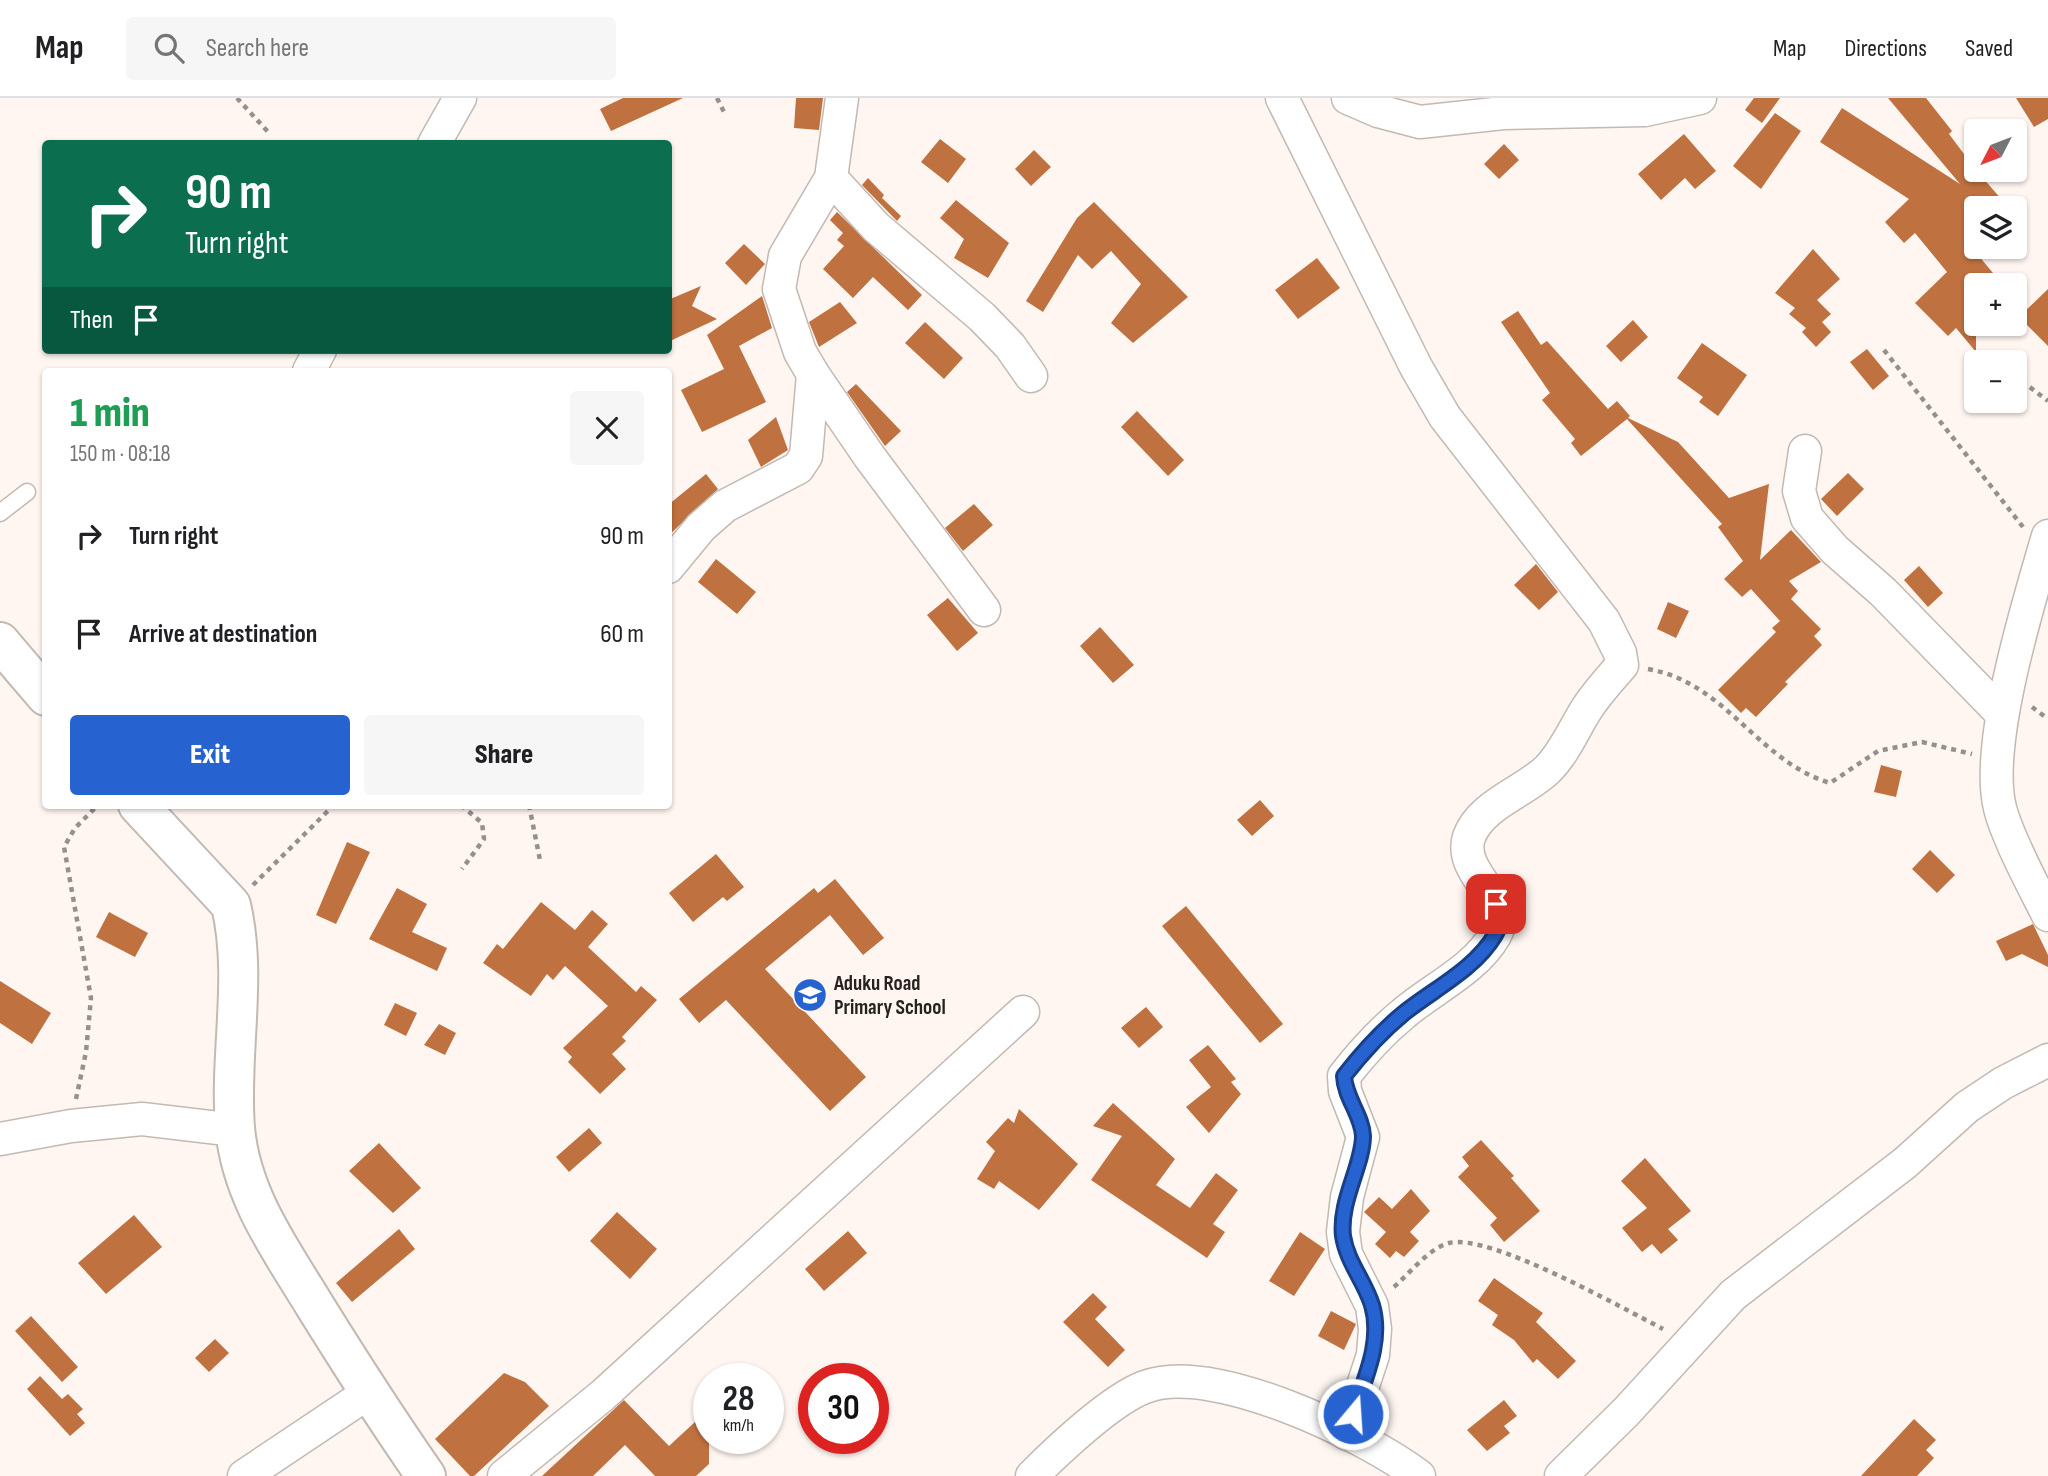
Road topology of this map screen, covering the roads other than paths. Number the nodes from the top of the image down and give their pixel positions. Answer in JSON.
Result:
{"nodes":[{"id":1,"x":460,"y":98,"type":"edge"},
{"id":2,"x":842,"y":98,"type":"edge"},
{"id":3,"x":1282,"y":98,"type":"edge"},
{"id":4,"x":1348,"y":98,"type":"edge"},
{"id":5,"x":1700,"y":98,"type":"edge"},
{"id":6,"x":436,"y":140,"type":"edge"},
{"id":7,"x":831,"y":178,"type":"junction"},
{"id":8,"x":813,"y":374,"type":"junction"},
{"id":9,"x":1031,"y":376,"type":"dead end"},
{"id":10,"x":1805,"y":451,"type":"dead end"},
{"id":11,"x":27,"y":492,"type":"dead end"},
{"id":12,"x":0,"y":513,"type":"edge"},
{"id":13,"x":2045,"y":547,"type":"edge"},
{"id":14,"x":672,"y":562,"type":"edge"},
{"id":15,"x":984,"y":610,"type":"dead end"},
{"id":16,"x":0,"y":642,"type":"edge"},
{"id":17,"x":42,"y":691,"type":"edge"},
{"id":18,"x":2002,"y":714,"type":"junction"},
{"id":19,"x":142,"y":809,"type":"edge"},
{"id":20,"x":2048,"y":915,"type":"edge"},
{"id":21,"x":1023,"y":1012,"type":"dead end"},
{"id":22,"x":2048,"y":1060,"type":"edge"},
{"id":23,"x":236,"y":1130,"type":"junction"},
{"id":24,"x":0,"y":1139,"type":"edge"},
{"id":25,"x":368,"y":1393,"type":"junction"},
{"id":26,"x":1347,"y":1434,"type":"junction"},
{"id":27,"x":244,"y":1476,"type":"edge"},
{"id":28,"x":426,"y":1476,"type":"edge"},
{"id":29,"x":504,"y":1476,"type":"edge"},
{"id":30,"x":1032,"y":1476,"type":"edge"},
{"id":31,"x":1419,"y":1476,"type":"edge"},
{"id":32,"x":1561,"y":1476,"type":"edge"}],
"edges":[{"from":1,"to":6,"type":"street"},
{"from":2,"to":7,"type":"street"},
{"from":3,"to":26,"type":"street"},
{"from":4,"to":5,"type":"street"},
{"from":7,"to":8,"type":"street"},
{"from":7,"to":9,"type":"street"},
{"from":8,"to":14,"type":"street"},
{"from":8,"to":15,"type":"street"},
{"from":10,"to":18,"type":"street"},
{"from":11,"to":12,"type":"lane"},
{"from":13,"to":18,"type":"street"},
{"from":16,"to":17,"type":"street"},
{"from":18,"to":20,"type":"street"},
{"from":19,"to":23,"type":"street"},
{"from":21,"to":29,"type":"street"},
{"from":22,"to":32,"type":"street"},
{"from":23,"to":24,"type":"street"},
{"from":23,"to":25,"type":"street"},
{"from":25,"to":27,"type":"street"},
{"from":25,"to":28,"type":"street"},
{"from":26,"to":30,"type":"street"},
{"from":26,"to":31,"type":"street"}]}
